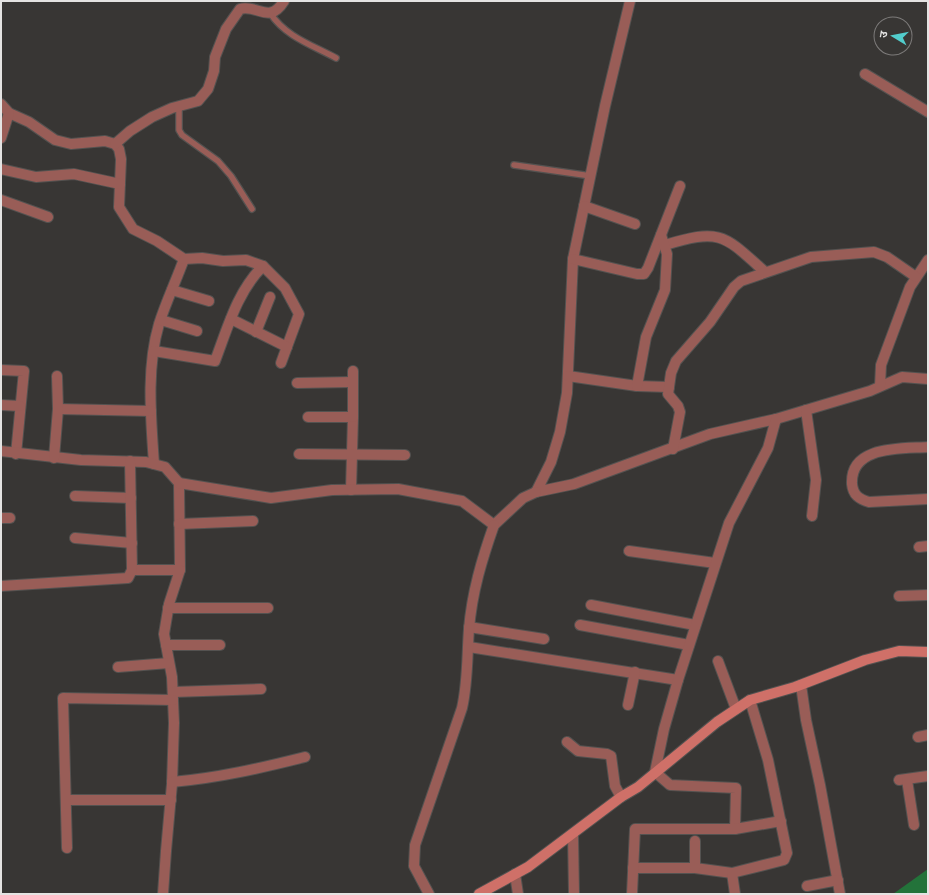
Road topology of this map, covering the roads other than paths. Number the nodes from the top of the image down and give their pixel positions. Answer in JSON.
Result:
{"nodes":[{"id":1,"x":284,"y":1,"type":"edge"},
{"id":2,"x":630,"y":1,"type":"edge"},
{"id":3,"x":270,"y":13,"type":"junction"},
{"id":4,"x":336,"y":58,"type":"dead end"},
{"id":5,"x":865,"y":74,"type":"dead end"},
{"id":6,"x":1,"y":104,"type":"edge"},
{"id":7,"x":179,"y":107,"type":"junction"},
{"id":8,"x":928,"y":112,"type":"edge"},
{"id":9,"x":9,"y":113,"type":"junction"},
{"id":10,"x":1,"y":138,"type":"edge"},
{"id":11,"x":115,"y":144,"type":"junction"},
{"id":12,"x":514,"y":164,"type":"dead end"},
{"id":13,"x":1,"y":169,"type":"edge"},
{"id":14,"x":591,"y":176,"type":"junction"},
{"id":15,"x":120,"y":184,"type":"junction"},
{"id":16,"x":680,"y":186,"type":"dead end"},
{"id":17,"x":1,"y":200,"type":"edge"},
{"id":18,"x":584,"y":206,"type":"junction"},
{"id":19,"x":252,"y":209,"type":"dead end"},
{"id":20,"x":48,"y":217,"type":"dead end"},
{"id":21,"x":635,"y":224,"type":"dead end"},
{"id":22,"x":663,"y":240,"type":"junction"},
{"id":23,"x":184,"y":259,"type":"junction"},
{"id":24,"x":573,"y":259,"type":"junction"},
{"id":25,"x":928,"y":260,"type":"edge"},
{"id":26,"x":263,"y":266,"type":"junction"},
{"id":27,"x":765,"y":272,"type":"junction"},
{"id":28,"x":916,"y":277,"type":"junction"},
{"id":29,"x":172,"y":290,"type":"junction"},
{"id":30,"x":270,"y":297,"type":"dead end"},
{"id":31,"x":209,"y":301,"type":"dead end"},
{"id":32,"x":231,"y":319,"type":"junction"},
{"id":33,"x":161,"y":320,"type":"junction"},
{"id":34,"x":197,"y":331,"type":"dead end"},
{"id":35,"x":256,"y":332,"type":"junction"},
{"id":36,"x":287,"y":347,"type":"junction"},
{"id":37,"x":154,"y":351,"type":"junction"},
{"id":38,"x":281,"y":363,"type":"dead end"},
{"id":39,"x":1,"y":370,"type":"edge"},
{"id":40,"x":353,"y":370,"type":"dead end"},
{"id":41,"x":57,"y":376,"type":"dead end"},
{"id":42,"x":568,"y":376,"type":"junction"},
{"id":43,"x":928,"y":379,"type":"edge"},
{"id":44,"x":352,"y":382,"type":"junction"},
{"id":45,"x":297,"y":383,"type":"dead end"},
{"id":46,"x":637,"y":386,"type":"junction"},
{"id":47,"x":880,"y":386,"type":"junction"},
{"id":48,"x":669,"y":387,"type":"junction"},
{"id":49,"x":1,"y":404,"type":"edge"},
{"id":50,"x":20,"y":406,"type":"junction"},
{"id":51,"x":58,"y":409,"type":"junction"},
{"id":52,"x":806,"y":410,"type":"junction"},
{"id":53,"x":151,"y":411,"type":"junction"},
{"id":54,"x":308,"y":417,"type":"dead end"},
{"id":55,"x":353,"y":417,"type":"junction"},
{"id":56,"x":776,"y":419,"type":"junction"},
{"id":57,"x":928,"y":447,"type":"edge"},
{"id":58,"x":673,"y":449,"type":"junction"},
{"id":59,"x":1,"y":451,"type":"edge"},
{"id":60,"x":16,"y":454,"type":"junction"},
{"id":61,"x":299,"y":454,"type":"dead end"},
{"id":62,"x":352,"y":454,"type":"junction"},
{"id":63,"x":405,"y":454,"type":"dead end"},
{"id":64,"x":54,"y":458,"type":"junction"},
{"id":65,"x":130,"y":461,"type":"junction"},
{"id":66,"x":154,"y":464,"type":"junction"},
{"id":67,"x":179,"y":483,"type":"junction"},
{"id":68,"x":351,"y":490,"type":"junction"},
{"id":69,"x":536,"y":492,"type":"junction"},
{"id":70,"x":75,"y":496,"type":"dead end"},
{"id":71,"x":131,"y":498,"type":"junction"},
{"id":72,"x":928,"y":498,"type":"edge"},
{"id":73,"x":812,"y":516,"type":"dead end"},
{"id":74,"x":253,"y":521,"type":"dead end"},
{"id":75,"x":179,"y":524,"type":"junction"},
{"id":76,"x":494,"y":525,"type":"junction"},
{"id":77,"x":75,"y":538,"type":"dead end"},
{"id":78,"x":132,"y":542,"type":"junction"},
{"id":79,"x":629,"y":551,"type":"dead end"},
{"id":80,"x":715,"y":563,"type":"junction"},
{"id":81,"x":132,"y":570,"type":"junction"},
{"id":82,"x":180,"y":570,"type":"junction"},
{"id":83,"x":1,"y":586,"type":"edge"},
{"id":84,"x":928,"y":595,"type":"edge"},
{"id":85,"x":899,"y":596,"type":"dead end"},
{"id":86,"x":591,"y":605,"type":"dead end"},
{"id":87,"x":168,"y":608,"type":"junction"},
{"id":88,"x":268,"y":608,"type":"dead end"},
{"id":89,"x":580,"y":625,"type":"dead end"},
{"id":90,"x":695,"y":625,"type":"junction"},
{"id":91,"x":469,"y":627,"type":"junction"},
{"id":92,"x":544,"y":639,"type":"dead end"},
{"id":93,"x":166,"y":645,"type":"junction"},
{"id":94,"x":220,"y":645,"type":"dead end"},
{"id":95,"x":689,"y":645,"type":"junction"},
{"id":96,"x":469,"y":647,"type":"junction"},
{"id":97,"x":928,"y":652,"type":"edge"},
{"id":98,"x":718,"y":661,"type":"dead end"},
{"id":99,"x":170,"y":663,"type":"junction"},
{"id":100,"x":118,"y":667,"type":"dead end"},
{"id":101,"x":635,"y":672,"type":"junction"},
{"id":102,"x":678,"y":680,"type":"junction"},
{"id":103,"x":801,"y":685,"type":"junction"},
{"id":104,"x":261,"y":689,"type":"dead end"},
{"id":105,"x":173,"y":696,"type":"junction"},
{"id":106,"x":750,"y":700,"type":"junction"},
{"id":107,"x":628,"y":705,"type":"dead end"},
{"id":108,"x":736,"y":709,"type":"junction"},
{"id":109,"x":567,"y":742,"type":"dead end"},
{"id":110,"x":305,"y":757,"type":"dead end"},
{"id":111,"x":655,"y":772,"type":"junction"},
{"id":112,"x":928,"y":776,"type":"edge"},
{"id":113,"x":172,"y":782,"type":"junction"},
{"id":114,"x":621,"y":797,"type":"junction"},
{"id":115,"x":66,"y":800,"type":"junction"},
{"id":116,"x":171,"y":800,"type":"junction"},
{"id":117,"x":781,"y":821,"type":"junction"},
{"id":118,"x":914,"y":825,"type":"dead end"},
{"id":119,"x":735,"y":829,"type":"junction"},
{"id":120,"x":573,"y":834,"type":"junction"},
{"id":121,"x":695,"y":841,"type":"dead end"},
{"id":122,"x":67,"y":848,"type":"dead end"},
{"id":123,"x":634,"y":868,"type":"junction"},
{"id":124,"x":695,"y":868,"type":"junction"},
{"id":125,"x":732,"y":873,"type":"junction"},
{"id":126,"x":515,"y":874,"type":"junction"},
{"id":127,"x":838,"y":880,"type":"junction"},
{"id":128,"x":807,"y":886,"type":"dead end"},
{"id":129,"x":164,"y":894,"type":"edge"},
{"id":130,"x":429,"y":894,"type":"edge"},
{"id":131,"x":479,"y":894,"type":"edge"},
{"id":132,"x":518,"y":894,"type":"edge"},
{"id":133,"x":574,"y":894,"type":"edge"},
{"id":134,"x":632,"y":894,"type":"edge"},
{"id":135,"x":735,"y":894,"type":"edge"},
{"id":136,"x":840,"y":894,"type":"edge"}],
"edges":[{"from":1,"to":3,"type":"street"},
{"from":2,"to":14,"type":"street"},
{"from":3,"to":4,"type":"lane"},
{"from":3,"to":7,"type":"street"},
{"from":5,"to":8,"type":"street"},
{"from":6,"to":9,"type":"street"},
{"from":7,"to":11,"type":"street"},
{"from":7,"to":19,"type":"lane"},
{"from":9,"to":10,"type":"street"},
{"from":9,"to":11,"type":"street"},
{"from":11,"to":15,"type":"street"},
{"from":12,"to":14,"type":"lane"},
{"from":13,"to":15,"type":"street"},
{"from":14,"to":18,"type":"street"},
{"from":15,"to":23,"type":"street"},
{"from":16,"to":22,"type":"street"},
{"from":17,"to":20,"type":"street"},
{"from":18,"to":21,"type":"street"},
{"from":18,"to":24,"type":"street"},
{"from":22,"to":24,"type":"street"},
{"from":22,"to":27,"type":"street"},
{"from":22,"to":46,"type":"street"},
{"from":23,"to":26,"type":"street"},
{"from":23,"to":29,"type":"street"},
{"from":24,"to":42,"type":"street"},
{"from":25,"to":28,"type":"street"},
{"from":26,"to":32,"type":"street"},
{"from":26,"to":36,"type":"street"},
{"from":27,"to":28,"type":"street"},
{"from":27,"to":48,"type":"street"},
{"from":28,"to":47,"type":"street"},
{"from":29,"to":31,"type":"street"},
{"from":29,"to":33,"type":"street"},
{"from":30,"to":35,"type":"street"},
{"from":32,"to":35,"type":"street"},
{"from":32,"to":37,"type":"street"},
{"from":33,"to":34,"type":"street"},
{"from":33,"to":37,"type":"street"},
{"from":35,"to":36,"type":"street"},
{"from":36,"to":38,"type":"street"},
{"from":37,"to":53,"type":"street"},
{"from":39,"to":50,"type":"street"},
{"from":40,"to":44,"type":"street"},
{"from":41,"to":51,"type":"street"},
{"from":42,"to":46,"type":"street"},
{"from":42,"to":69,"type":"street"},
{"from":43,"to":47,"type":"street"},
{"from":44,"to":45,"type":"street"},
{"from":44,"to":55,"type":"street"},
{"from":46,"to":48,"type":"street"},
{"from":47,"to":52,"type":"street"},
{"from":48,"to":58,"type":"street"},
{"from":49,"to":50,"type":"street"},
{"from":50,"to":60,"type":"street"},
{"from":51,"to":53,"type":"street"},
{"from":51,"to":64,"type":"street"},
{"from":52,"to":56,"type":"street"},
{"from":52,"to":73,"type":"street"},
{"from":53,"to":66,"type":"street"},
{"from":54,"to":55,"type":"street"},
{"from":55,"to":62,"type":"street"},
{"from":56,"to":58,"type":"street"},
{"from":56,"to":80,"type":"street"},
{"from":57,"to":72,"type":"street"},
{"from":58,"to":69,"type":"street"},
{"from":59,"to":60,"type":"street"},
{"from":60,"to":64,"type":"street"},
{"from":61,"to":62,"type":"street"},
{"from":62,"to":63,"type":"street"},
{"from":62,"to":68,"type":"street"},
{"from":64,"to":65,"type":"street"},
{"from":65,"to":66,"type":"street"},
{"from":65,"to":71,"type":"street"},
{"from":66,"to":67,"type":"street"},
{"from":67,"to":68,"type":"street"},
{"from":67,"to":75,"type":"street"},
{"from":68,"to":76,"type":"street"},
{"from":69,"to":76,"type":"street"},
{"from":70,"to":71,"type":"street"},
{"from":71,"to":78,"type":"street"},
{"from":74,"to":75,"type":"street"},
{"from":75,"to":82,"type":"street"},
{"from":76,"to":91,"type":"street"},
{"from":77,"to":78,"type":"street"},
{"from":78,"to":81,"type":"street"},
{"from":79,"to":80,"type":"street"},
{"from":80,"to":90,"type":"street"},
{"from":81,"to":82,"type":"street"},
{"from":81,"to":83,"type":"street"},
{"from":82,"to":87,"type":"street"},
{"from":84,"to":85,"type":"street"},
{"from":86,"to":90,"type":"street"},
{"from":87,"to":88,"type":"street"},
{"from":87,"to":93,"type":"street"},
{"from":89,"to":95,"type":"street"},
{"from":90,"to":95,"type":"street"},
{"from":91,"to":92,"type":"street"},
{"from":91,"to":96,"type":"street"},
{"from":93,"to":94,"type":"street"},
{"from":93,"to":99,"type":"street"},
{"from":95,"to":102,"type":"street"},
{"from":96,"to":101,"type":"street"},
{"from":96,"to":130,"type":"street"},
{"from":97,"to":103,"type":"street"},
{"from":98,"to":108,"type":"street"},
{"from":99,"to":100,"type":"street"},
{"from":99,"to":105,"type":"street"},
{"from":101,"to":102,"type":"street"},
{"from":101,"to":107,"type":"street"},
{"from":102,"to":111,"type":"street"},
{"from":103,"to":106,"type":"street"},
{"from":103,"to":127,"type":"street"},
{"from":104,"to":105,"type":"street"},
{"from":105,"to":113,"type":"street"},
{"from":105,"to":115,"type":"street"},
{"from":106,"to":108,"type":"street"},
{"from":106,"to":117,"type":"street"},
{"from":108,"to":111,"type":"street"},
{"from":109,"to":114,"type":"street"},
{"from":110,"to":113,"type":"street"},
{"from":111,"to":114,"type":"street"},
{"from":111,"to":119,"type":"street"},
{"from":112,"to":118,"type":"street"},
{"from":113,"to":116,"type":"street"},
{"from":114,"to":120,"type":"street"},
{"from":115,"to":116,"type":"street"},
{"from":115,"to":122,"type":"street"},
{"from":116,"to":129,"type":"street"},
{"from":117,"to":119,"type":"street"},
{"from":117,"to":125,"type":"street"},
{"from":119,"to":123,"type":"street"},
{"from":120,"to":126,"type":"street"},
{"from":120,"to":133,"type":"street"},
{"from":121,"to":124,"type":"street"},
{"from":123,"to":124,"type":"street"},
{"from":123,"to":134,"type":"street"},
{"from":124,"to":125,"type":"street"},
{"from":125,"to":135,"type":"street"},
{"from":126,"to":131,"type":"street"},
{"from":126,"to":132,"type":"street"},
{"from":127,"to":128,"type":"street"},
{"from":127,"to":136,"type":"street"}]}
